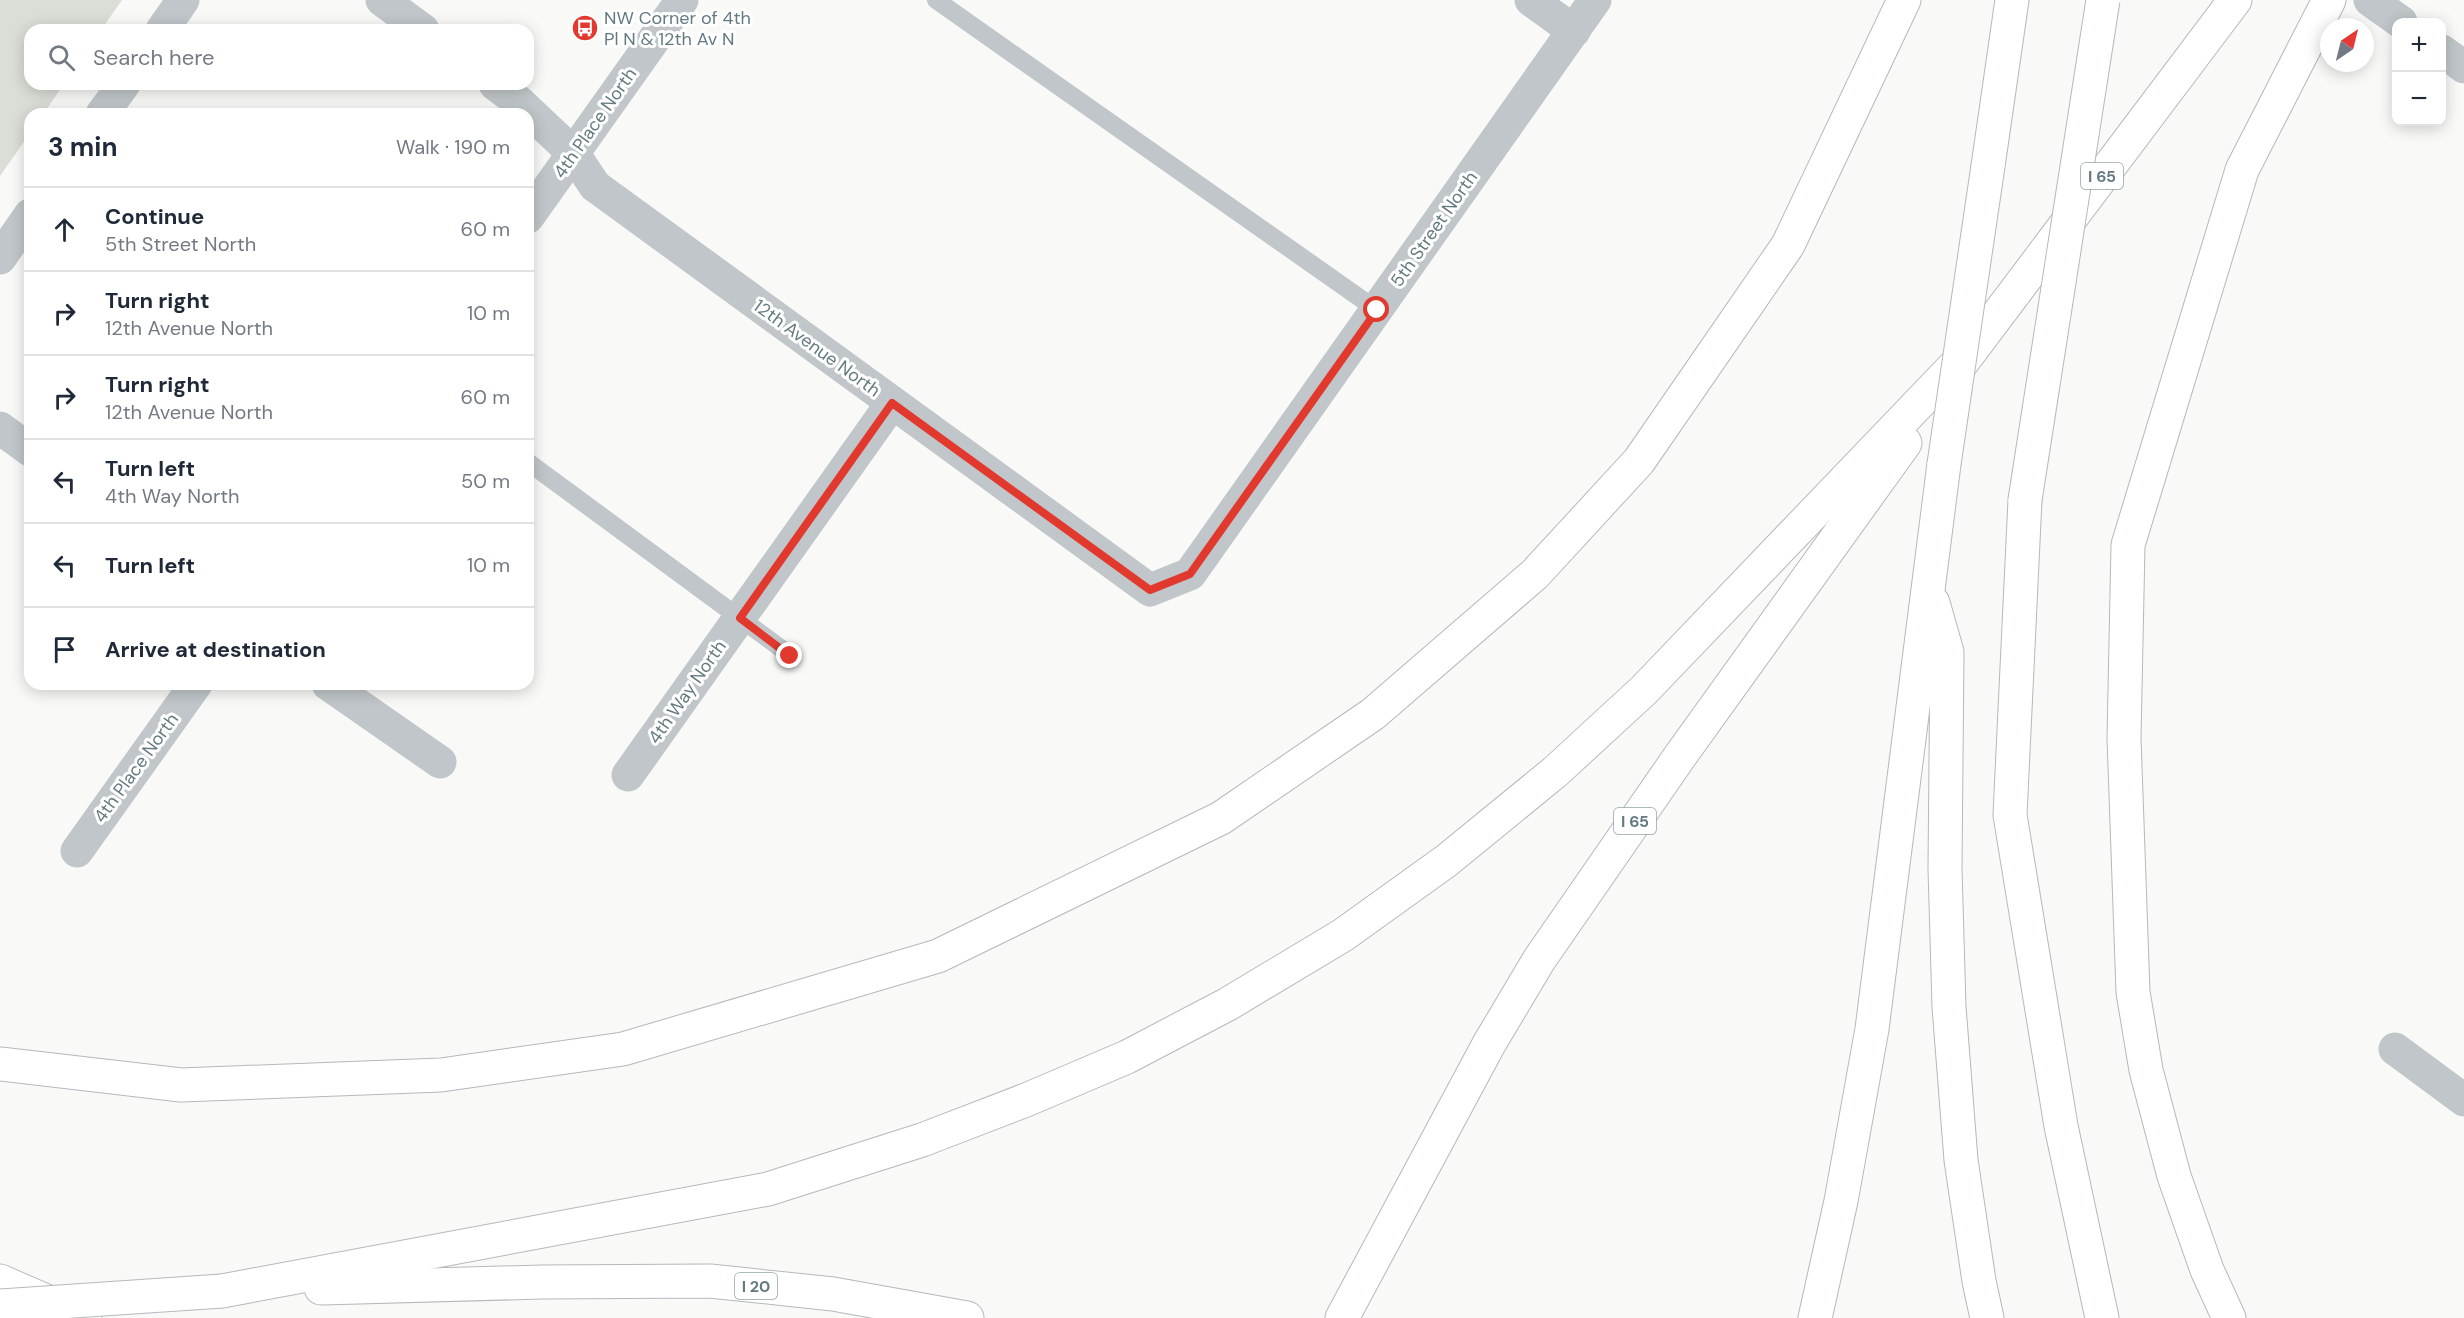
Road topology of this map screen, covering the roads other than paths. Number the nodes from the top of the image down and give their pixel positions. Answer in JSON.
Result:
{"nodes":[{"id":1,"x":183,"y":0,"type":"edge"},
{"id":2,"x":382,"y":0,"type":"edge"},
{"id":3,"x":682,"y":0,"type":"edge"},
{"id":4,"x":936,"y":0,"type":"edge"},
{"id":5,"x":1531,"y":0,"type":"edge"},
{"id":6,"x":1595,"y":0,"type":"edge"},
{"id":7,"x":1904,"y":0,"type":"edge"},
{"id":8,"x":2012,"y":0,"type":"edge"},
{"id":9,"x":2103,"y":0,"type":"edge"},
{"id":10,"x":2235,"y":0,"type":"edge"},
{"id":11,"x":2330,"y":0,"type":"edge"},
{"id":12,"x":2370,"y":0,"type":"edge"},
{"id":13,"x":2395,"y":18,"type":"edge"},
{"id":14,"x":166,"y":24,"type":"edge"},
{"id":15,"x":415,"y":24,"type":"edge"},
{"id":16,"x":1574,"y":31,"type":"junction"},
{"id":17,"x":2446,"y":54,"type":"edge"},
{"id":18,"x":2464,"y":67,"type":"edge"},
{"id":19,"x":119,"y":90,"type":"edge"},
{"id":20,"x":503,"y":90,"type":"edge"},
{"id":21,"x":106,"y":108,"type":"edge"},
{"id":22,"x":525,"y":108,"type":"edge"},
{"id":23,"x":534,"y":116,"type":"edge"},
{"id":24,"x":573,"y":153,"type":"junction"},
{"id":25,"x":534,"y":208,"type":"edge"},
{"id":26,"x":24,"y":224,"type":"edge"},
{"id":27,"x":0,"y":258,"type":"edge"},
{"id":28,"x":1377,"y":310,"type":"junction"},
{"id":29,"x":1969,"y":351,"type":"junction"},
{"id":30,"x":892,"y":403,"type":"junction"},
{"id":31,"x":0,"y":428,"type":"edge"},
{"id":32,"x":24,"y":446,"type":"edge"},
{"id":33,"x":534,"y":466,"type":"edge"},
{"id":34,"x":1190,"y":574,"type":"joint"},
{"id":35,"x":1930,"y":590,"type":"junction"},
{"id":36,"x":740,"y":618,"type":"junction"},
{"id":37,"x":790,"y":656,"type":"dead end"},
{"id":38,"x":192,"y":690,"type":"edge"},
{"id":39,"x":337,"y":690,"type":"edge"},
{"id":40,"x":440,"y":762,"type":"dead end"},
{"id":41,"x":628,"y":775,"type":"dead end"},
{"id":42,"x":77,"y":851,"type":"dead end"},
{"id":43,"x":2395,"y":1049,"type":"dead end"},
{"id":44,"x":0,"y":1064,"type":"edge"},
{"id":45,"x":2464,"y":1100,"type":"edge"},
{"id":46,"x":0,"y":1281,"type":"edge"},
{"id":47,"x":222,"y":1291,"type":"junction"},
{"id":48,"x":0,"y":1295,"type":"edge"},
{"id":49,"x":0,"y":1306,"type":"edge"},
{"id":50,"x":39,"y":1318,"type":"edge"},
{"id":51,"x":86,"y":1318,"type":"edge"},
{"id":52,"x":967,"y":1318,"type":"edge"},
{"id":53,"x":1342,"y":1318,"type":"edge"},
{"id":54,"x":1815,"y":1318,"type":"edge"},
{"id":55,"x":1987,"y":1318,"type":"edge"},
{"id":56,"x":2102,"y":1318,"type":"edge"},
{"id":57,"x":2229,"y":1318,"type":"edge"}],
"edges":[{"from":1,"to":14,"type":"street"},
{"from":2,"to":15,"type":"street"},
{"from":3,"to":24,"type":"street","name":"4th Place North"},
{"from":4,"to":28,"type":"lane"},
{"from":5,"to":16,"type":"street"},
{"from":6,"to":16,"type":"street","name":"5th Street North"},
{"from":7,"to":44,"type":"highway"},
{"from":8,"to":35,"type":"highway","bridge":true},
{"from":9,"to":56,"type":"highway","bridge":true},
{"from":10,"to":29,"type":"highway","number":"I 65"},
{"from":11,"to":57,"type":"highway"},
{"from":12,"to":13,"type":"street"},
{"from":16,"to":28,"type":"street","name":"5th Street North"},
{"from":17,"to":18,"type":"street"},
{"from":19,"to":21,"type":"street"},
{"from":20,"to":22,"type":"street","name":"12th Avenue North"},
{"from":23,"to":24,"type":"street","name":"12th Avenue North"},
{"from":24,"to":25,"type":"street","name":"4th Place North"},
{"from":24,"to":30,"type":"street","name":"12th Avenue North"},
{"from":26,"to":27,"type":"street"},
{"from":28,"to":34,"type":"street","name":"5th Street North"},
{"from":29,"to":47,"type":"highway"},
{"from":29,"to":53,"type":"highway","number":"I 65"},
{"from":30,"to":34,"type":"street","name":"12th Avenue North"},
{"from":30,"to":36,"type":"street","name":"4th Way North"},
{"from":31,"to":32,"type":"street"},
{"from":33,"to":36,"type":"lane"},
{"from":35,"to":54,"type":"highway"},
{"from":35,"to":55,"type":"highway"},
{"from":36,"to":37,"type":"lane"},
{"from":36,"to":41,"type":"street","name":"4th Way North"},
{"from":38,"to":42,"type":"street","name":"4th Place North"},
{"from":39,"to":40,"type":"street"},
{"from":43,"to":45,"type":"street"},
{"from":46,"to":51,"type":"highway"},
{"from":47,"to":49,"type":"highway","number":"I 20","bridge":true},
{"from":47,"to":52,"type":"highway","number":"I 20"},
{"from":48,"to":50,"type":"highway"}]}
